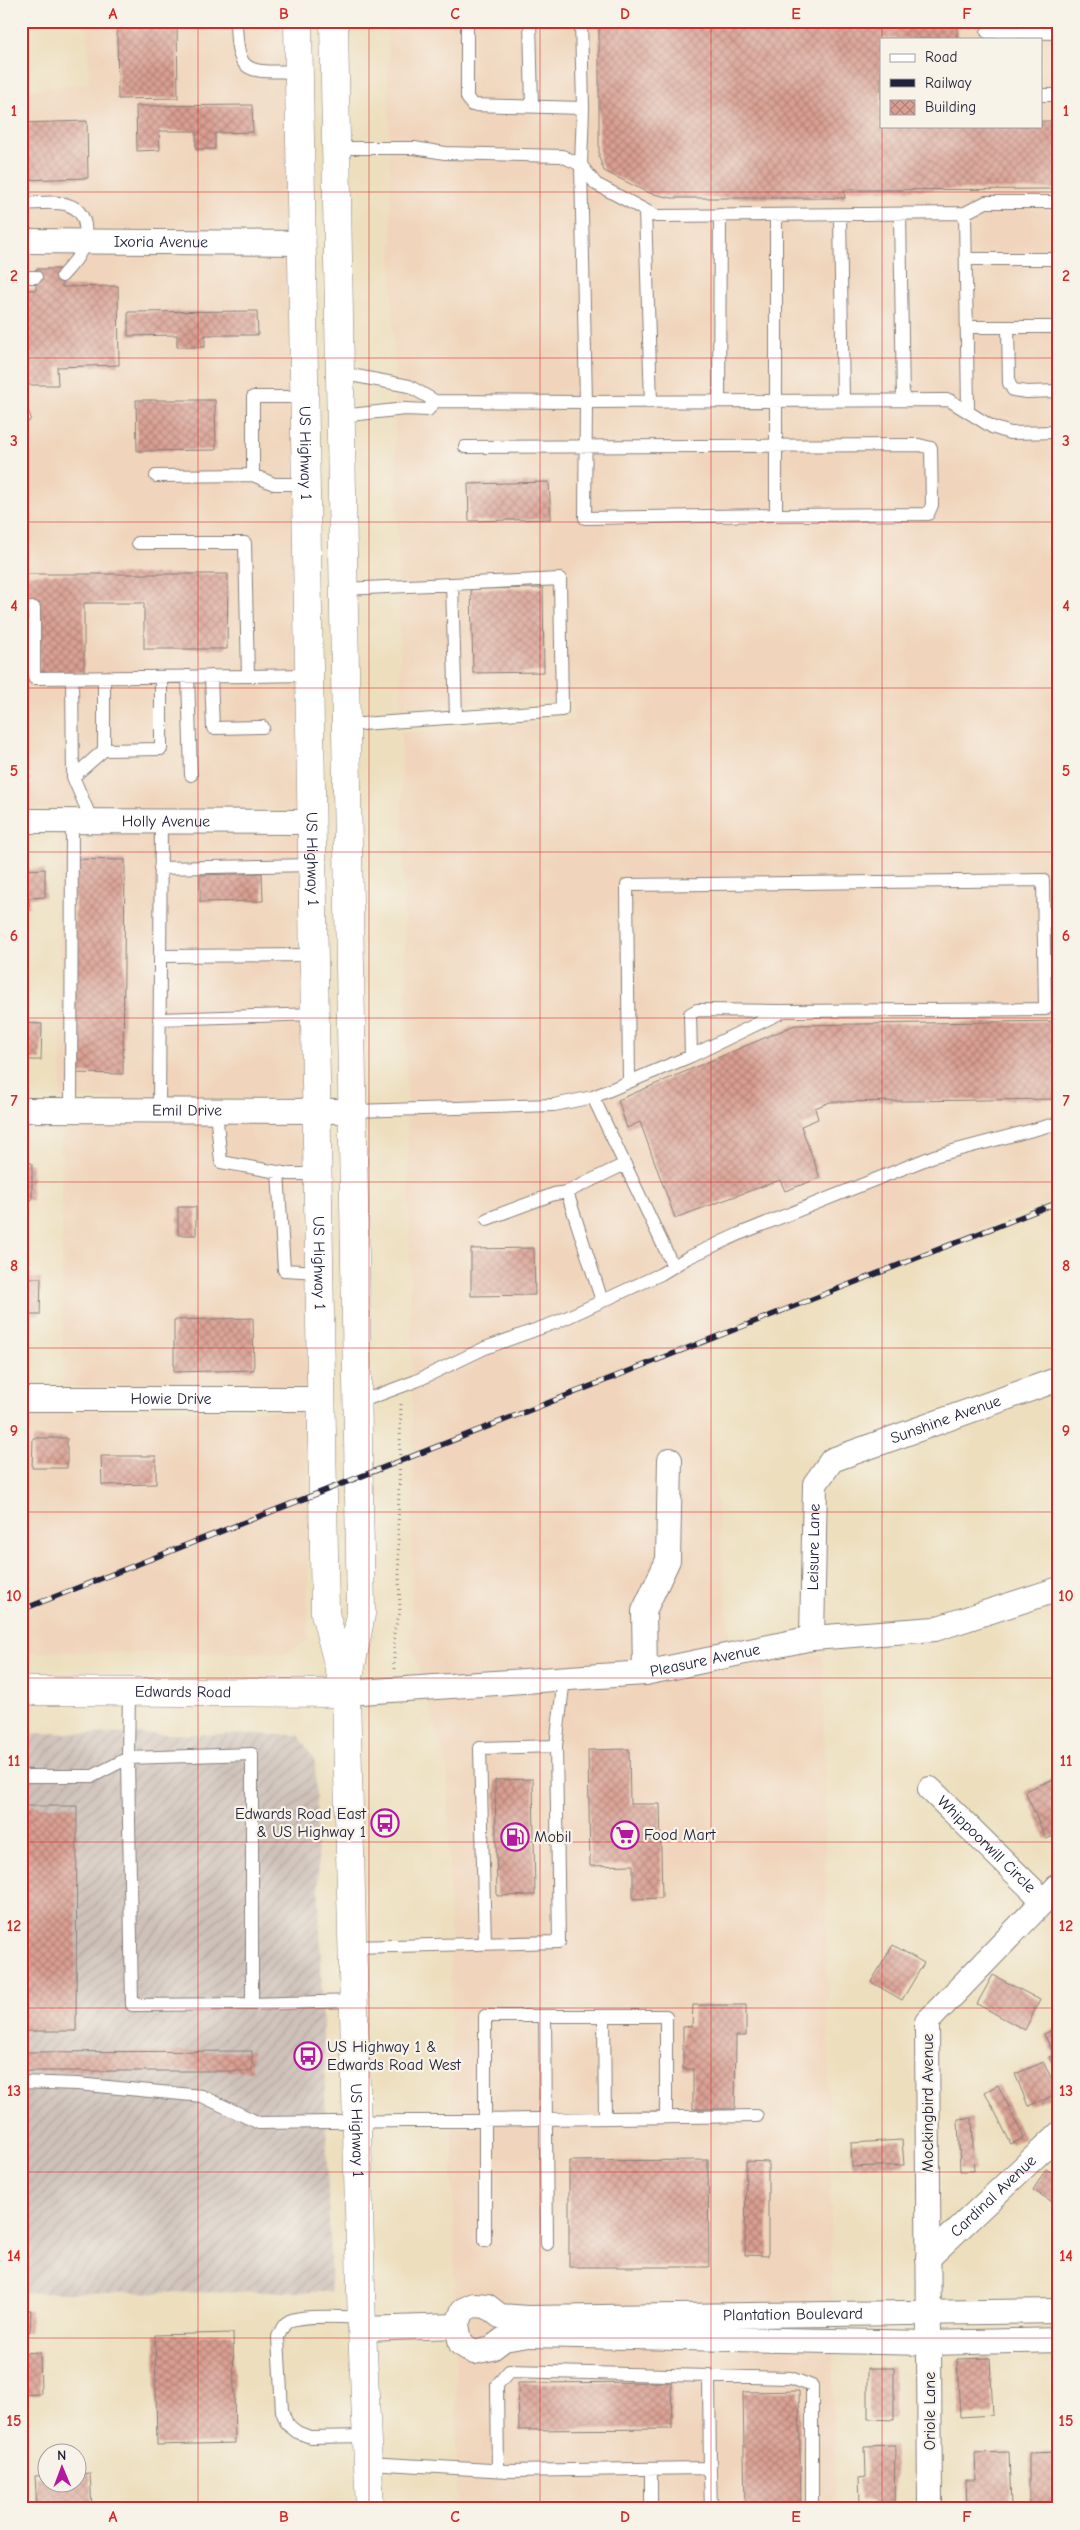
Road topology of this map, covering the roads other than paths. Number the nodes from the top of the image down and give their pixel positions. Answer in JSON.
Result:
{"nodes":[{"id":1,"x":236,"y":21,"type":"edge"},
{"id":2,"x":298,"y":21,"type":"edge"},
{"id":3,"x":334,"y":21,"type":"edge"},
{"id":4,"x":467,"y":21,"type":"edge"},
{"id":5,"x":530,"y":21,"type":"edge"},
{"id":6,"x":581,"y":21,"type":"edge"},
{"id":7,"x":987,"y":31,"type":"edge"},
{"id":8,"x":1059,"y":33,"type":"edge"},
{"id":9,"x":299,"y":72,"type":"junction"},
{"id":10,"x":1042,"y":95,"type":"edge"},
{"id":11,"x":1059,"y":95,"type":"edge"},
{"id":12,"x":532,"y":106,"type":"junction"},
{"id":13,"x":583,"y":108,"type":"junction"},
{"id":14,"x":336,"y":148,"type":"junction"},
{"id":15,"x":581,"y":165,"type":"junction"},
{"id":16,"x":1059,"y":202,"type":"edge"},
{"id":17,"x":21,"y":204,"type":"edge"},
{"id":18,"x":645,"y":210,"type":"junction"},
{"id":19,"x":900,"y":214,"type":"junction"},
{"id":20,"x":965,"y":214,"type":"junction"},
{"id":21,"x":720,"y":215,"type":"junction"},
{"id":22,"x":776,"y":215,"type":"junction"},
{"id":23,"x":840,"y":215,"type":"junction"},
{"id":24,"x":21,"y":241,"type":"edge"},
{"id":25,"x":85,"y":242,"type":"junction"},
{"id":26,"x":302,"y":243,"type":"junction"},
{"id":27,"x":966,"y":259,"type":"junction"},
{"id":28,"x":1059,"y":259,"type":"edge"},
{"id":29,"x":62,"y":276,"type":"dead end"},
{"id":30,"x":21,"y":277,"type":"edge"},
{"id":31,"x":36,"y":277,"type":"dead end"},
{"id":32,"x":1059,"y":326,"type":"edge"},
{"id":33,"x":966,"y":327,"type":"junction"},
{"id":34,"x":1008,"y":327,"type":"junction"},
{"id":35,"x":340,"y":374,"type":"junction"},
{"id":36,"x":1059,"y":391,"type":"edge"},
{"id":37,"x":304,"y":397,"type":"junction"},
{"id":38,"x":843,"y":400,"type":"junction"},
{"id":39,"x":903,"y":400,"type":"junction"},
{"id":40,"x":436,"y":401,"type":"junction"},
{"id":41,"x":718,"y":401,"type":"junction"},
{"id":42,"x":775,"y":401,"type":"junction"},
{"id":43,"x":586,"y":402,"type":"junction"},
{"id":44,"x":651,"y":402,"type":"junction"},
{"id":45,"x":968,"y":410,"type":"junction"},
{"id":46,"x":341,"y":416,"type":"junction"},
{"id":47,"x":1059,"y":432,"type":"edge"},
{"id":48,"x":585,"y":446,"type":"junction"},
{"id":49,"x":775,"y":446,"type":"junction"},
{"id":50,"x":465,"y":447,"type":"dead end"},
{"id":51,"x":253,"y":475,"type":"junction"},
{"id":52,"x":156,"y":476,"type":"dead end"},
{"id":53,"x":305,"y":484,"type":"junction"},
{"id":54,"x":776,"y":515,"type":"junction"},
{"id":55,"x":138,"y":544,"type":"dead end"},
{"id":56,"x":307,"y":547,"type":"junction"},
{"id":57,"x":452,"y":584,"type":"junction"},
{"id":58,"x":344,"y":589,"type":"junction"},
{"id":59,"x":21,"y":609,"type":"edge"},
{"id":60,"x":309,"y":675,"type":"junction"},
{"id":61,"x":188,"y":676,"type":"junction"},
{"id":62,"x":211,"y":676,"type":"junction"},
{"id":63,"x":248,"y":676,"type":"junction"},
{"id":64,"x":161,"y":677,"type":"junction"},
{"id":65,"x":72,"y":678,"type":"junction"},
{"id":66,"x":104,"y":678,"type":"junction"},
{"id":67,"x":456,"y":717,"type":"junction"},
{"id":68,"x":347,"y":725,"type":"junction"},
{"id":69,"x":263,"y":727,"type":"dead end"},
{"id":70,"x":104,"y":750,"type":"junction"},
{"id":71,"x":191,"y":776,"type":"dead end"},
{"id":72,"x":74,"y":777,"type":"junction"},
{"id":73,"x":21,"y":821,"type":"edge"},
{"id":74,"x":82,"y":821,"type":"junction"},
{"id":75,"x":161,"y":821,"type":"junction"},
{"id":76,"x":312,"y":822,"type":"junction"},
{"id":77,"x":313,"y":865,"type":"junction"},
{"id":78,"x":160,"y":868,"type":"junction"},
{"id":79,"x":314,"y":955,"type":"junction"},
{"id":80,"x":160,"y":956,"type":"junction"},
{"id":81,"x":784,"y":1011,"type":"junction"},
{"id":82,"x":315,"y":1014,"type":"junction"},
{"id":83,"x":159,"y":1018,"type":"junction"},
{"id":84,"x":691,"y":1056,"type":"junction"},
{"id":85,"x":629,"y":1082,"type":"junction"},
{"id":86,"x":593,"y":1096,"type":"junction"},
{"id":87,"x":21,"y":1110,"type":"edge"},
{"id":88,"x":71,"y":1110,"type":"junction"},
{"id":89,"x":159,"y":1111,"type":"junction"},
{"id":90,"x":216,"y":1111,"type":"junction"},
{"id":91,"x":317,"y":1111,"type":"junction"},
{"id":92,"x":353,"y":1111,"type":"junction"},
{"id":93,"x":1059,"y":1123,"type":"edge"},
{"id":94,"x":625,"y":1164,"type":"junction"},
{"id":95,"x":278,"y":1172,"type":"junction"},
{"id":96,"x":318,"y":1174,"type":"junction"},
{"id":97,"x":567,"y":1192,"type":"junction"},
{"id":98,"x":487,"y":1219,"type":"dead end"},
{"id":99,"x":673,"y":1266,"type":"junction"},
{"id":100,"x":320,"y":1272,"type":"junction"},
{"id":101,"x":602,"y":1301,"type":"junction"},
{"id":102,"x":1059,"y":1379,"type":"edge"},
{"id":103,"x":21,"y":1399,"type":"edge"},
{"id":104,"x":321,"y":1399,"type":"junction"},
{"id":105,"x":358,"y":1403,"type":"junction"},
{"id":106,"x":670,"y":1460,"type":"dead end"},
{"id":107,"x":832,"y":1460,"type":"joint"},
{"id":108,"x":1059,"y":1589,"type":"edge"},
{"id":109,"x":812,"y":1638,"type":"junction"},
{"id":110,"x":645,"y":1673,"type":"junction"},
{"id":111,"x":564,"y":1678,"type":"junction"},
{"id":112,"x":21,"y":1691,"type":"edge"},
{"id":113,"x":130,"y":1692,"type":"junction"},
{"id":114,"x":346,"y":1693,"type":"junction"},
{"id":115,"x":556,"y":1746,"type":"junction"},
{"id":116,"x":128,"y":1758,"type":"junction"},
{"id":117,"x":21,"y":1776,"type":"edge"},
{"id":118,"x":930,"y":1789,"type":"dead end"},
{"id":119,"x":1051,"y":1892,"type":"edge"},
{"id":120,"x":484,"y":1944,"type":"junction"},
{"id":121,"x":352,"y":1948,"type":"junction"},
{"id":122,"x":354,"y":2001,"type":"junction"},
{"id":123,"x":252,"y":2004,"type":"junction"},
{"id":124,"x":545,"y":2016,"type":"junction"},
{"id":125,"x":604,"y":2016,"type":"junction"},
{"id":126,"x":21,"y":2082,"type":"edge"},
{"id":127,"x":757,"y":2116,"type":"dead end"},
{"id":128,"x":666,"y":2117,"type":"junction"},
{"id":129,"x":545,"y":2118,"type":"junction"},
{"id":130,"x":605,"y":2118,"type":"junction"},
{"id":131,"x":484,"y":2119,"type":"junction"},
{"id":132,"x":357,"y":2120,"type":"junction"},
{"id":133,"x":1059,"y":2134,"type":"edge"},
{"id":134,"x":485,"y":2241,"type":"dead end"},
{"id":135,"x":547,"y":2244,"type":"dead end"},
{"id":136,"x":928,"y":2258,"type":"junction"},
{"id":137,"x":1059,"y":2311,"type":"edge"},
{"id":138,"x":928,"y":2314,"type":"junction"},
{"id":139,"x":362,"y":2323,"type":"junction"},
{"id":140,"x":457,"y":2326,"type":"junction"},
{"id":141,"x":527,"y":2327,"type":"junction"},
{"id":142,"x":1059,"y":2340,"type":"edge"},
{"id":143,"x":929,"y":2343,"type":"junction"},
{"id":144,"x":709,"y":2375,"type":"junction"},
{"id":145,"x":367,"y":2436,"type":"junction"},
{"id":146,"x":368,"y":2463,"type":"junction"},
{"id":147,"x":651,"y":2469,"type":"junction"},
{"id":148,"x":498,"y":2470,"type":"junction"},
{"id":149,"x":710,"y":2474,"type":"junction"},
{"id":150,"x":370,"y":2509,"type":"edge"},
{"id":151,"x":651,"y":2509,"type":"edge"},
{"id":152,"x":711,"y":2509,"type":"edge"},
{"id":153,"x":812,"y":2509,"type":"edge"},
{"id":154,"x":930,"y":2509,"type":"edge"}],
"edges":[{"from":1,"to":9,"type":"lane"},
{"from":2,"to":9,"type":"main road","name":"US Highway 1"},
{"from":3,"to":14,"type":"main road","name":"US Highway 1"},
{"from":4,"to":12,"type":"lane"},
{"from":5,"to":12,"type":"lane"},
{"from":6,"to":13,"type":"lane"},
{"from":7,"to":8,"type":"lane"},
{"from":9,"to":26,"type":"main road","name":"US Highway 1"},
{"from":10,"to":11,"type":"lane"},
{"from":12,"to":13,"type":"lane"},
{"from":13,"to":15,"type":"lane"},
{"from":14,"to":15,"type":"lane"},
{"from":14,"to":35,"type":"main road","name":"US Highway 1"},
{"from":15,"to":18,"type":"lane"},
{"from":15,"to":43,"type":"lane"},
{"from":16,"to":20,"type":"lane"},
{"from":17,"to":25,"type":"lane"},
{"from":18,"to":21,"type":"lane"},
{"from":18,"to":44,"type":"lane"},
{"from":19,"to":20,"type":"lane"},
{"from":19,"to":23,"type":"lane"},
{"from":19,"to":39,"type":"lane"},
{"from":20,"to":27,"type":"lane"},
{"from":21,"to":22,"type":"lane"},
{"from":21,"to":41,"type":"lane"},
{"from":22,"to":23,"type":"lane"},
{"from":22,"to":42,"type":"lane"},
{"from":23,"to":38,"type":"lane"},
{"from":24,"to":25,"type":"street","name":"Ixoria Avenue"},
{"from":25,"to":26,"type":"street","name":"Ixoria Avenue"},
{"from":25,"to":29,"type":"lane"},
{"from":26,"to":37,"type":"main road","name":"US Highway 1"},
{"from":27,"to":28,"type":"lane"},
{"from":27,"to":33,"type":"lane"},
{"from":30,"to":31,"type":"lane"},
{"from":32,"to":34,"type":"lane"},
{"from":33,"to":34,"type":"lane"},
{"from":33,"to":45,"type":"lane"},
{"from":34,"to":36,"type":"lane"},
{"from":35,"to":40,"type":"lane"},
{"from":35,"to":46,"type":"main road","name":"US Highway 1"},
{"from":37,"to":51,"type":"lane"},
{"from":37,"to":53,"type":"main road","name":"US Highway 1"},
{"from":38,"to":39,"type":"lane"},
{"from":38,"to":42,"type":"lane"},
{"from":39,"to":45,"type":"lane"},
{"from":40,"to":43,"type":"lane"},
{"from":40,"to":46,"type":"lane"},
{"from":41,"to":42,"type":"lane"},
{"from":41,"to":44,"type":"lane"},
{"from":42,"to":49,"type":"lane"},
{"from":43,"to":44,"type":"lane"},
{"from":43,"to":48,"type":"lane"},
{"from":45,"to":47,"type":"lane"},
{"from":46,"to":58,"type":"main road","name":"US Highway 1"},
{"from":48,"to":49,"type":"lane"},
{"from":48,"to":50,"type":"lane"},
{"from":48,"to":54,"type":"lane"},
{"from":49,"to":54,"type":"lane"},
{"from":49,"to":54,"type":"lane"},
{"from":51,"to":52,"type":"lane"},
{"from":51,"to":53,"type":"lane"},
{"from":53,"to":56,"type":"main road","name":"US Highway 1"},
{"from":55,"to":63,"type":"lane"},
{"from":56,"to":58,"type":"main road"},
{"from":56,"to":60,"type":"main road","name":"US Highway 1"},
{"from":57,"to":58,"type":"lane"},
{"from":57,"to":67,"type":"lane"},
{"from":57,"to":67,"type":"lane"},
{"from":58,"to":68,"type":"main road","name":"US Highway 1"},
{"from":59,"to":65,"type":"lane"},
{"from":60,"to":63,"type":"lane"},
{"from":60,"to":76,"type":"main road","name":"US Highway 1"},
{"from":61,"to":62,"type":"lane"},
{"from":61,"to":64,"type":"lane"},
{"from":61,"to":71,"type":"lane"},
{"from":62,"to":63,"type":"lane"},
{"from":62,"to":69,"type":"lane"},
{"from":64,"to":66,"type":"lane"},
{"from":64,"to":70,"type":"lane"},
{"from":65,"to":66,"type":"lane"},
{"from":65,"to":72,"type":"lane"},
{"from":66,"to":70,"type":"lane"},
{"from":67,"to":68,"type":"lane"},
{"from":68,"to":92,"type":"main road","name":"US Highway 1"},
{"from":70,"to":72,"type":"lane"},
{"from":72,"to":74,"type":"lane"},
{"from":73,"to":74,"type":"street","name":"Holly Avenue"},
{"from":74,"to":75,"type":"street","name":"Holly Avenue"},
{"from":74,"to":88,"type":"lane"},
{"from":75,"to":76,"type":"street","name":"Holly Avenue"},
{"from":75,"to":78,"type":"lane"},
{"from":76,"to":77,"type":"main road","name":"US Highway 1"},
{"from":77,"to":78,"type":"lane"},
{"from":77,"to":79,"type":"main road","name":"US Highway 1"},
{"from":78,"to":80,"type":"lane"},
{"from":79,"to":80,"type":"lane"},
{"from":79,"to":82,"type":"main road","name":"US Highway 1"},
{"from":80,"to":83,"type":"lane"},
{"from":81,"to":84,"type":"lane"},
{"from":81,"to":84,"type":"lane"},
{"from":81,"to":85,"type":"lane"},
{"from":82,"to":83,"type":"lane"},
{"from":82,"to":91,"type":"main road","name":"US Highway 1"},
{"from":83,"to":89,"type":"lane"},
{"from":84,"to":85,"type":"lane"},
{"from":85,"to":86,"type":"lane"},
{"from":86,"to":92,"type":"lane"},
{"from":86,"to":94,"type":"lane"},
{"from":87,"to":88,"type":"street","name":"Emil Drive"},
{"from":88,"to":89,"type":"street","name":"Emil Drive"},
{"from":89,"to":90,"type":"street","name":"Emil Drive"},
{"from":90,"to":91,"type":"street","name":"Emil Drive"},
{"from":90,"to":95,"type":"lane"},
{"from":91,"to":92,"type":"street","name":"Emil Drive"},
{"from":91,"to":96,"type":"main road","name":"US Highway 1"},
{"from":92,"to":105,"type":"main road","name":"US Highway 1"},
{"from":93,"to":99,"type":"lane"},
{"from":94,"to":97,"type":"lane"},
{"from":94,"to":99,"type":"lane"},
{"from":95,"to":96,"type":"lane"},
{"from":95,"to":100,"type":"lane"},
{"from":96,"to":100,"type":"main road","name":"US Highway 1"},
{"from":97,"to":98,"type":"lane"},
{"from":97,"to":101,"type":"lane"},
{"from":99,"to":101,"type":"lane"},
{"from":100,"to":104,"type":"main road","name":"US Highway 1"},
{"from":101,"to":105,"type":"lane"},
{"from":102,"to":107,"type":"street","name":"Sunshine Avenue"},
{"from":103,"to":104,"type":"street","name":"Howie Drive"},
{"from":104,"to":114,"type":"main road","name":"US Highway 1"},
{"from":105,"to":114,"type":"main road","name":"US Highway 1"},
{"from":106,"to":110,"type":"street"},
{"from":107,"to":109,"type":"street","name":"Leisure Lane"},
{"from":108,"to":109,"type":"street","name":"Pleasure Avenue"},
{"from":109,"to":110,"type":"street","name":"Pleasure Avenue"},
{"from":110,"to":111,"type":"street","name":"Pleasure Avenue"},
{"from":111,"to":114,"type":"street","name":"Pleasure Avenue"},
{"from":111,"to":115,"type":"lane"},
{"from":112,"to":113,"type":"main road","name":"Edwards Road"},
{"from":113,"to":114,"type":"main road","name":"Edwards Road"},
{"from":113,"to":116,"type":"lane"},
{"from":114,"to":121,"type":"main road","name":"US Highway 1"},
{"from":115,"to":120,"type":"lane"},
{"from":115,"to":120,"type":"lane"},
{"from":116,"to":117,"type":"lane"},
{"from":116,"to":123,"type":"lane"},
{"from":116,"to":123,"type":"lane"},
{"from":118,"to":119,"type":"street","name":"Whippoorwill Circle"},
{"from":119,"to":136,"type":"street","name":"Mockingbird Avenue"},
{"from":120,"to":121,"type":"lane"},
{"from":121,"to":122,"type":"main road","name":"US Highway 1"},
{"from":122,"to":123,"type":"lane"},
{"from":122,"to":132,"type":"main road","name":"US Highway 1"},
{"from":124,"to":125,"type":"lane"},
{"from":124,"to":129,"type":"lane"},
{"from":124,"to":131,"type":"lane"},
{"from":125,"to":128,"type":"lane"},
{"from":125,"to":130,"type":"lane"},
{"from":126,"to":132,"type":"lane"},
{"from":127,"to":128,"type":"lane"},
{"from":128,"to":130,"type":"lane"},
{"from":129,"to":130,"type":"lane"},
{"from":129,"to":131,"type":"lane"},
{"from":129,"to":135,"type":"lane"},
{"from":131,"to":132,"type":"lane"},
{"from":131,"to":134,"type":"lane"},
{"from":132,"to":139,"type":"main road","name":"US Highway 1"},
{"from":133,"to":136,"type":"street","name":"Cardinal Avenue"},
{"from":136,"to":138,"type":"street","name":"Mockingbird Avenue"},
{"from":137,"to":138,"type":"street","name":"Plantation Boulevard"},
{"from":138,"to":141,"type":"street","name":"Plantation Boulevard"},
{"from":138,"to":143,"type":"street","name":"Oriole Lane"},
{"from":139,"to":140,"type":"street"},
{"from":139,"to":145,"type":"main road","name":"US Highway 1"},
{"from":139,"to":145,"type":"lane"},
{"from":140,"to":141,"type":"street","name":"Plantation Boulevard"},
{"from":140,"to":141,"type":"street","name":"Plantation Boulevard"},
{"from":141,"to":143,"type":"street","name":"Plantation Boulevard"},
{"from":142,"to":143,"type":"street","name":"Plantation Boulevard"},
{"from":143,"to":154,"type":"street","name":"Oriole Lane"},
{"from":144,"to":148,"type":"lane"},
{"from":144,"to":149,"type":"lane"},
{"from":144,"to":153,"type":"lane"},
{"from":145,"to":146,"type":"main road","name":"US Highway 1"},
{"from":146,"to":148,"type":"lane"},
{"from":146,"to":150,"type":"main road","name":"US Highway 1"},
{"from":147,"to":148,"type":"lane"},
{"from":147,"to":149,"type":"lane"},
{"from":147,"to":151,"type":"lane"},
{"from":149,"to":152,"type":"lane"}]}
